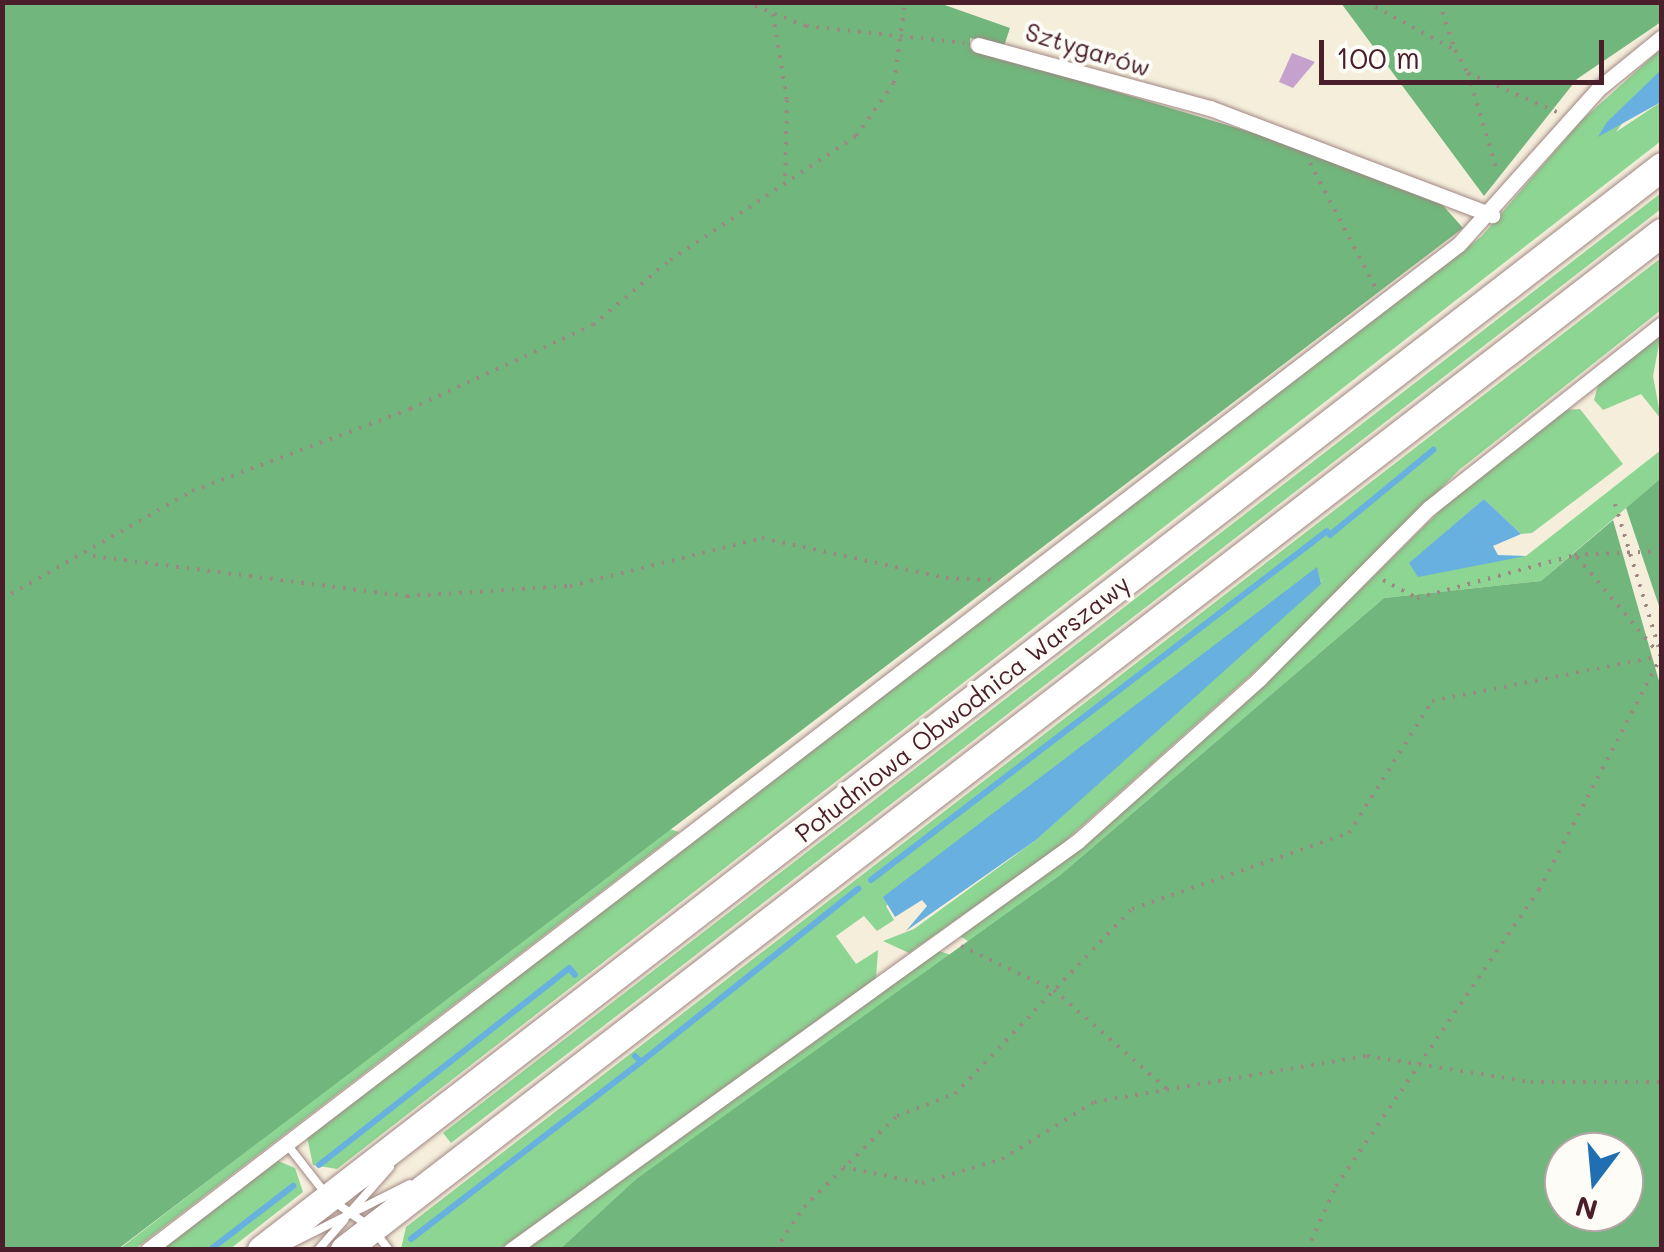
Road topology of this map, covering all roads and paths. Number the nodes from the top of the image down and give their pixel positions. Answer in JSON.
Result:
{"nodes":[{"id":1,"x":745,"y":2,"type":"edge"},
{"id":2,"x":905,"y":2,"type":"edge"},
{"id":3,"x":1366,"y":2,"type":"edge"},
{"id":4,"x":1438,"y":2,"type":"edge"},
{"id":5,"x":772,"y":13,"type":"junction"},
{"id":6,"x":1662,"y":37,"type":"edge"},
{"id":7,"x":904,"y":38,"type":"junction"},
{"id":8,"x":978,"y":45,"type":"joint"},
{"id":9,"x":1455,"y":50,"type":"junction"},
{"id":10,"x":1468,"y":73,"type":"junction"},
{"id":11,"x":1570,"y":120,"type":"junction"},
{"id":12,"x":1296,"y":136,"type":"junction"},
{"id":13,"x":1662,"y":167,"type":"edge"},
{"id":14,"x":785,"y":183,"type":"junction"},
{"id":15,"x":1506,"y":200,"type":"junction"},
{"id":16,"x":1492,"y":215,"type":"junction"},
{"id":17,"x":1662,"y":234,"type":"edge"},
{"id":18,"x":1383,"y":302,"type":"junction"},
{"id":19,"x":1662,"y":324,"type":"edge"},
{"id":20,"x":1615,"y":504,"type":"dead end"},
{"id":21,"x":1631,"y":548,"type":"junction"},
{"id":22,"x":1662,"y":551,"type":"edge"},
{"id":23,"x":89,"y":555,"type":"junction"},
{"id":24,"x":1575,"y":555,"type":"junction"},
{"id":25,"x":1365,"y":571,"type":"junction"},
{"id":26,"x":1020,"y":580,"type":"junction"},
{"id":27,"x":2,"y":600,"type":"edge"},
{"id":28,"x":1661,"y":656,"type":"edge"},
{"id":29,"x":943,"y":938,"type":"junction"},
{"id":30,"x":1054,"y":990,"type":"junction"},
{"id":31,"x":1426,"y":1061,"type":"junction"},
{"id":32,"x":1662,"y":1082,"type":"edge"},
{"id":33,"x":1168,"y":1090,"type":"junction"},
{"id":34,"x":286,"y":1143,"type":"junction"},
{"id":35,"x":843,"y":1167,"type":"junction"},
{"id":36,"x":360,"y":1223,"type":"edge"},
{"id":37,"x":148,"y":1250,"type":"edge"},
{"id":38,"x":262,"y":1250,"type":"edge"},
{"id":39,"x":280,"y":1250,"type":"edge"},
{"id":40,"x":318,"y":1250,"type":"edge"},
{"id":41,"x":345,"y":1250,"type":"edge"},
{"id":42,"x":511,"y":1250,"type":"edge"},
{"id":43,"x":775,"y":1250,"type":"edge"},
{"id":44,"x":1307,"y":1250,"type":"edge"}],
"edges":[{"from":1,"to":5,"type":"path"},
{"from":2,"to":7,"type":"path"},
{"from":3,"to":9,"type":"path"},
{"from":4,"to":9,"type":"path"},
{"from":5,"to":7,"type":"path"},
{"from":5,"to":14,"type":"path"},
{"from":6,"to":11,"type":"street"},
{"from":7,"to":8,"type":"path"},
{"from":7,"to":14,"type":"path"},
{"from":8,"to":12,"type":"street","name":"Sztygarów"},
{"from":9,"to":10,"type":"path"},
{"from":10,"to":11,"type":"path"},
{"from":10,"to":15,"type":"path"},
{"from":11,"to":15,"type":"street"},
{"from":12,"to":16,"type":"street","name":"Sztygarów"},
{"from":12,"to":18,"type":"path"},
{"from":13,"to":36,"type":"highway","name":"Południowa Obwodnica Warszawy"},
{"from":14,"to":23,"type":"path"},
{"from":15,"to":16,"type":"street"},
{"from":16,"to":18,"type":"street"},
{"from":17,"to":36,"type":"highway","name":"Południowa Obwodnica Warszawy"},
{"from":18,"to":26,"type":"street"},
{"from":19,"to":25,"type":"street"},
{"from":20,"to":21,"type":"path"},
{"from":21,"to":22,"type":"path"},
{"from":21,"to":24,"type":"path"},
{"from":21,"to":28,"type":"path"},
{"from":23,"to":26,"type":"path"},
{"from":23,"to":27,"type":"path"},
{"from":24,"to":25,"type":"path"},
{"from":24,"to":28,"type":"path"},
{"from":25,"to":29,"type":"street"},
{"from":26,"to":34,"type":"street"},
{"from":28,"to":30,"type":"path"},
{"from":28,"to":31,"type":"path"},
{"from":29,"to":30,"type":"path"},
{"from":29,"to":42,"type":"street"},
{"from":30,"to":33,"type":"path"},
{"from":30,"to":35,"type":"path"},
{"from":31,"to":32,"type":"path"},
{"from":31,"to":33,"type":"path"},
{"from":31,"to":44,"type":"path"},
{"from":33,"to":35,"type":"path"},
{"from":34,"to":36,"type":"lane"},
{"from":34,"to":37,"type":"street"},
{"from":35,"to":43,"type":"path"},
{"from":36,"to":38,"type":"highway","name":"Południowa Obwodnica Warszawy"},
{"from":36,"to":39,"type":"lane"},
{"from":36,"to":40,"type":"lane"},
{"from":36,"to":41,"type":"highway","name":"Południowa Obwodnica Warszawy"}]}
